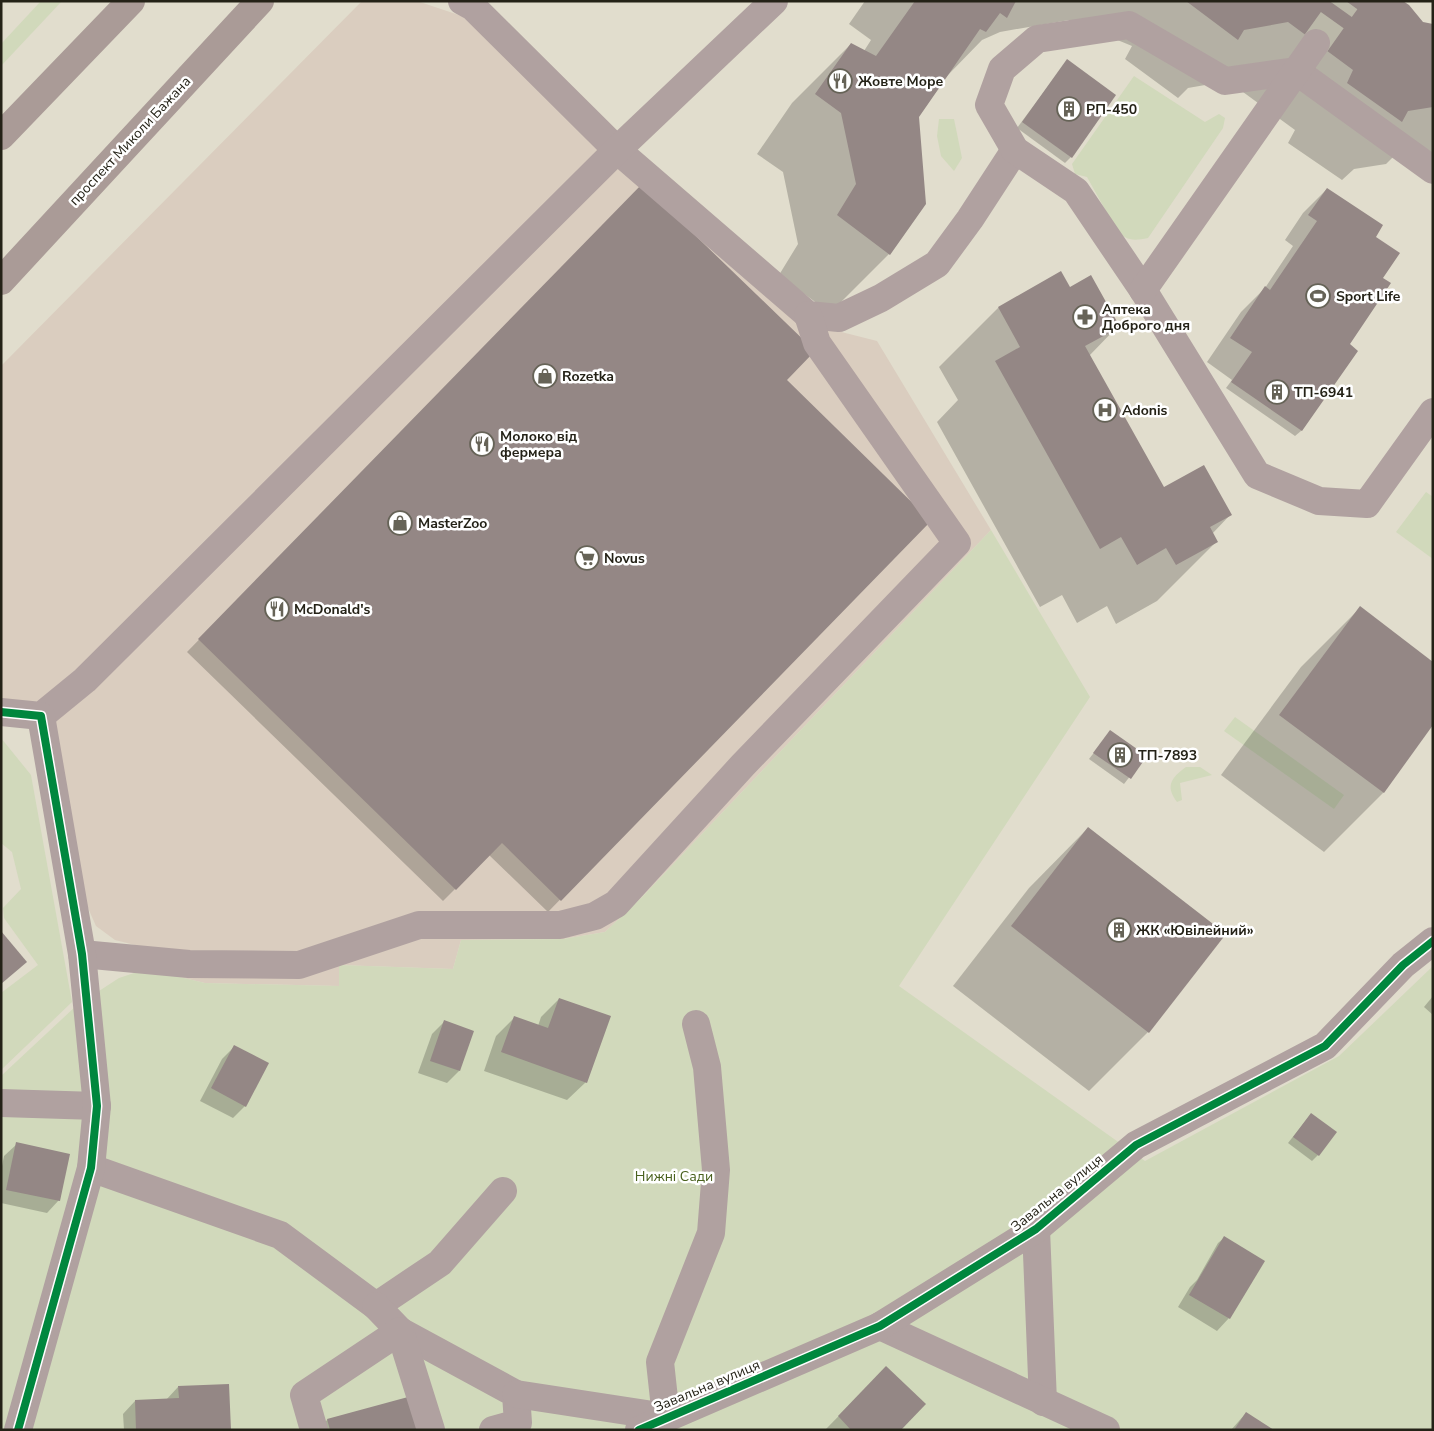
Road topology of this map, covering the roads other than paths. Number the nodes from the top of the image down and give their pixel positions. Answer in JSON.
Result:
{"nodes":[{"id":1,"x":131,"y":1,"type":"edge"},
{"id":2,"x":260,"y":1,"type":"edge"},
{"id":3,"x":774,"y":1,"type":"edge"},
{"id":4,"x":468,"y":3,"type":"edge"},
{"id":5,"x":1316,"y":43,"type":"tunnel mouth"},
{"id":6,"x":1296,"y":72,"type":"junction"},
{"id":7,"x":1,"y":136,"type":"edge"},
{"id":8,"x":617,"y":150,"type":"junction"},
{"id":9,"x":1015,"y":150,"type":"junction"},
{"id":10,"x":1433,"y":170,"type":"edge"},
{"id":11,"x":1,"y":281,"type":"edge"},
{"id":12,"x":1143,"y":290,"type":"junction"},
{"id":13,"x":808,"y":314,"type":"junction"},
{"id":14,"x":1433,"y":412,"type":"edge"},
{"id":15,"x":1,"y":712,"type":"edge"},
{"id":16,"x":40,"y":716,"type":"junction"},
{"id":17,"x":1433,"y":941,"type":"edge"},
{"id":18,"x":82,"y":954,"type":"junction"},
{"id":19,"x":696,"y":1024,"type":"dead end"},
{"id":20,"x":1,"y":1103,"type":"edge"},
{"id":21,"x":97,"y":1106,"type":"junction"},
{"id":22,"x":90,"y":1168,"type":"junction"},
{"id":23,"x":503,"y":1191,"type":"dead end"},
{"id":24,"x":1036,"y":1229,"type":"junction"},
{"id":25,"x":376,"y":1306,"type":"junction"},
{"id":26,"x":880,"y":1326,"type":"junction"},
{"id":27,"x":400,"y":1330,"type":"junction"},
{"id":28,"x":516,"y":1394,"type":"junction"},
{"id":29,"x":1043,"y":1402,"type":"junction"},
{"id":30,"x":666,"y":1417,"type":"junction"},
{"id":31,"x":18,"y":1430,"type":"edge"},
{"id":32,"x":314,"y":1430,"type":"edge"},
{"id":33,"x":431,"y":1430,"type":"edge"},
{"id":34,"x":493,"y":1430,"type":"edge"},
{"id":35,"x":639,"y":1430,"type":"edge"},
{"id":36,"x":1106,"y":1430,"type":"edge"}],
"edges":[{"from":1,"to":7,"type":"highway"},
{"from":2,"to":11,"type":"highway","name":"проспект Миколи Бажана"},
{"from":3,"to":8,"type":"street"},
{"from":4,"to":8,"type":"street"},
{"from":5,"to":6,"type":"street"},
{"from":6,"to":9,"type":"street"},
{"from":6,"to":10,"type":"street"},
{"from":6,"to":12,"type":"street"},
{"from":8,"to":13,"type":"street"},
{"from":8,"to":16,"type":"street"},
{"from":9,"to":12,"type":"street"},
{"from":9,"to":13,"type":"street"},
{"from":12,"to":14,"type":"street"},
{"from":13,"to":18,"type":"street"},
{"from":15,"to":16,"type":"street"},
{"from":16,"to":18,"type":"street"},
{"from":17,"to":24,"type":"street","name":"Завальна вулиця"},
{"from":18,"to":21,"type":"street"},
{"from":19,"to":30,"type":"street"},
{"from":20,"to":21,"type":"street"},
{"from":21,"to":22,"type":"street"},
{"from":22,"to":25,"type":"street"},
{"from":22,"to":31,"type":"street"},
{"from":23,"to":25,"type":"street"},
{"from":24,"to":26,"type":"street","name":"Завальна вулиця"},
{"from":24,"to":29,"type":"street"},
{"from":25,"to":27,"type":"street"},
{"from":26,"to":29,"type":"street"},
{"from":26,"to":30,"type":"street","name":"Завальна вулиця"},
{"from":27,"to":28,"type":"street"},
{"from":27,"to":32,"type":"street"},
{"from":27,"to":33,"type":"street"},
{"from":28,"to":30,"type":"street"},
{"from":28,"to":34,"type":"street"},
{"from":29,"to":36,"type":"street"},
{"from":30,"to":35,"type":"street","name":"Завальна вулиця"}]}
